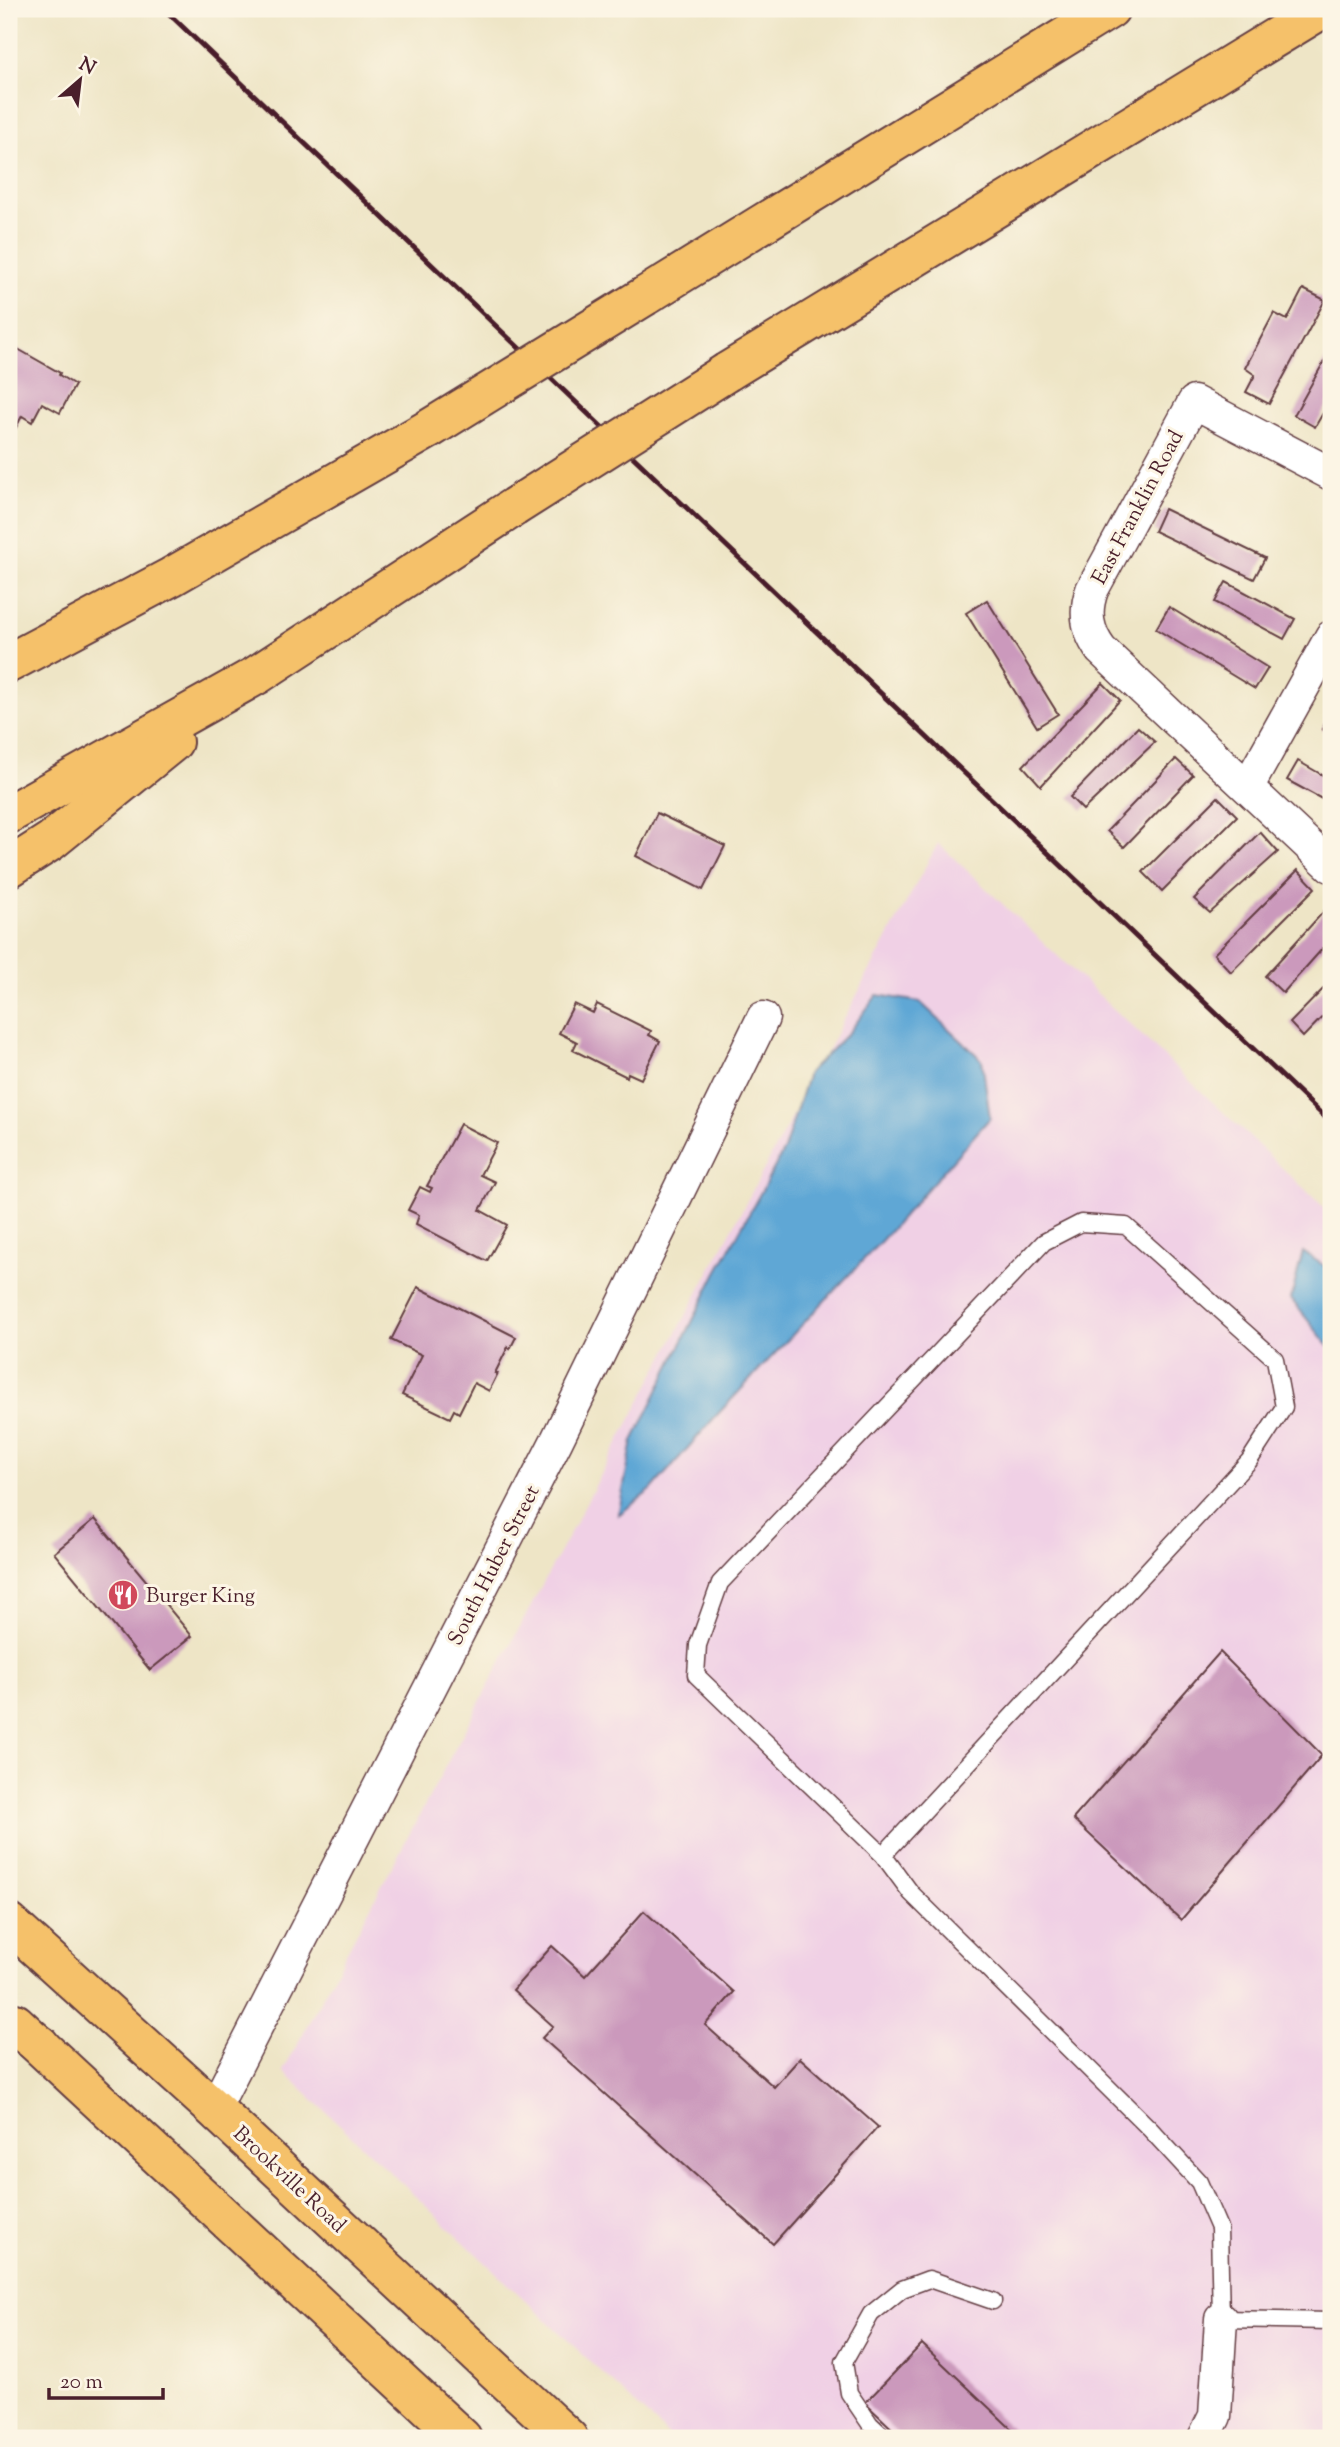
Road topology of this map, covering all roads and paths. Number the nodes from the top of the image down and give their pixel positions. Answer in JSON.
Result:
{"nodes":[{"id":1,"x":1110,"y":9,"type":"edge"},
{"id":2,"x":1322,"y":9,"type":"edge"},
{"id":3,"x":1331,"y":474,"type":"edge"},
{"id":4,"x":171,"y":577,"type":"junction"},
{"id":5,"x":1331,"y":637,"type":"edge"},
{"id":6,"x":9,"y":663,"type":"edge"},
{"id":7,"x":257,"y":675,"type":"junction"},
{"id":8,"x":9,"y":680,"type":"edge"},
{"id":9,"x":1248,"y":786,"type":"junction"},
{"id":10,"x":9,"y":814,"type":"edge"},
{"id":11,"x":1331,"y":866,"type":"edge"},
{"id":12,"x":9,"y":868,"type":"edge"},
{"id":13,"x":763,"y":1018,"type":"dead end"},
{"id":14,"x":883,"y":1855,"type":"junction"},
{"id":15,"x":9,"y":1923,"type":"edge"},
{"id":16,"x":9,"y":2017,"type":"edge"},
{"id":17,"x":9,"y":2022,"type":"edge"},
{"id":18,"x":40,"y":2045,"type":"junction"},
{"id":19,"x":214,"y":2109,"type":"junction"},
{"id":20,"x":993,"y":2301,"type":"dead end"},
{"id":21,"x":1222,"y":2319,"type":"junction"},
{"id":22,"x":1331,"y":2321,"type":"edge"},
{"id":23,"x":462,"y":2438,"type":"edge"},
{"id":24,"x":568,"y":2438,"type":"edge"},
{"id":25,"x":886,"y":2438,"type":"edge"},
{"id":26,"x":1204,"y":2438,"type":"edge"}],
"edges":[{"from":1,"to":4,"type":"main road","bridge":true},
{"from":2,"to":7,"type":"main road","bridge":true},
{"from":3,"to":9,"type":"street","name":"East Franklin Road"},
{"from":4,"to":6,"type":"main road"},
{"from":4,"to":8,"type":"main road"},
{"from":5,"to":9,"type":"street"},
{"from":7,"to":10,"type":"main road"},
{"from":7,"to":12,"type":"main road"},
{"from":9,"to":11,"type":"street","name":"East Franklin Road"},
{"from":13,"to":19,"type":"street","name":"South Huber Street"},
{"from":14,"to":14,"type":"lane"},
{"from":14,"to":21,"type":"lane"},
{"from":15,"to":19,"type":"main road","name":"Brookville Road"},
{"from":16,"to":18,"type":"main road"},
{"from":17,"to":18,"type":"main road"},
{"from":18,"to":23,"type":"main road"},
{"from":19,"to":24,"type":"main road","name":"Brookville Road"},
{"from":20,"to":25,"type":"lane"},
{"from":21,"to":22,"type":"lane"},
{"from":21,"to":26,"type":"street"}]}
